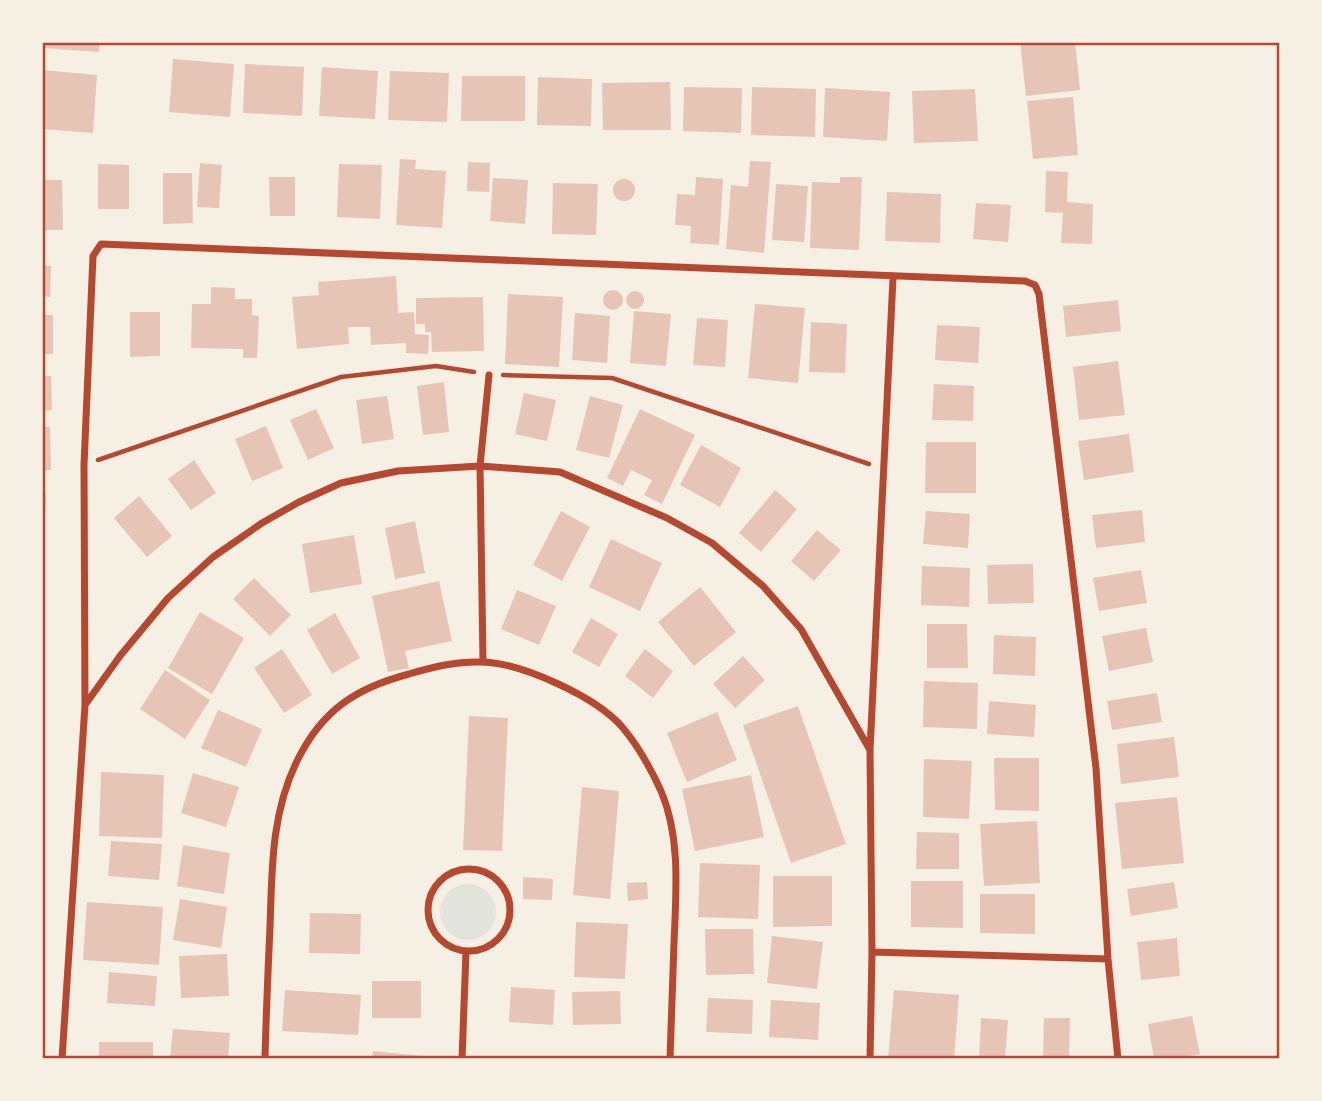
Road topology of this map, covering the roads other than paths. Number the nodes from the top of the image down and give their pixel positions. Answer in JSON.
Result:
{"nodes":[{"id":1,"x":893,"y":278,"type":"junction"},
{"id":2,"x":489,"y":375,"type":"dead end"},
{"id":3,"x":480,"y":466,"type":"junction"},
{"id":4,"x":483,"y":662,"type":"junction"},
{"id":5,"x":85,"y":705,"type":"junction"},
{"id":6,"x":870,"y":750,"type":"junction"},
{"id":7,"x":467,"y":952,"type":"junction"},
{"id":8,"x":872,"y":952,"type":"junction"},
{"id":9,"x":1108,"y":959,"type":"junction"},
{"id":10,"x":62,"y":1059,"type":"edge"},
{"id":11,"x":265,"y":1059,"type":"edge"},
{"id":12,"x":462,"y":1059,"type":"edge"},
{"id":13,"x":670,"y":1059,"type":"edge"},
{"id":14,"x":870,"y":1059,"type":"edge"},
{"id":15,"x":1118,"y":1059,"type":"edge"}],
"edges":[{"from":1,"to":5,"type":"street"},
{"from":1,"to":6,"type":"street"},
{"from":1,"to":9,"type":"street"},
{"from":2,"to":3,"type":"street"},
{"from":3,"to":4,"type":"street"},
{"from":3,"to":5,"type":"street"},
{"from":3,"to":6,"type":"street"},
{"from":4,"to":11,"type":"street"},
{"from":4,"to":13,"type":"street"},
{"from":5,"to":10,"type":"street"},
{"from":6,"to":8,"type":"street"},
{"from":7,"to":7,"type":"street"},
{"from":7,"to":12,"type":"street"},
{"from":8,"to":9,"type":"street"},
{"from":8,"to":14,"type":"street"},
{"from":9,"to":15,"type":"street"}]}
